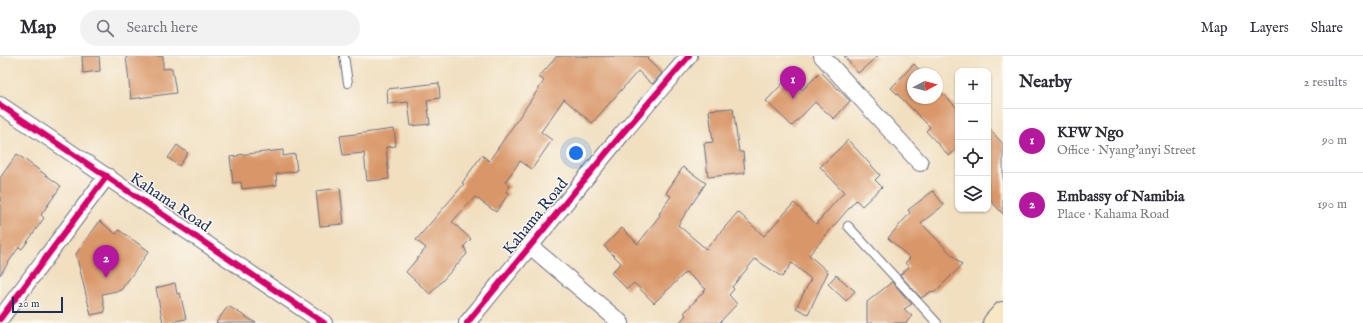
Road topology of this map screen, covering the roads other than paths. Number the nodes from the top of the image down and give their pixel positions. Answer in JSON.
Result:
{"nodes":[{"id":1,"x":344,"y":56,"type":"edge"},
{"id":2,"x":689,"y":56,"type":"edge"},
{"id":3,"x":822,"y":56,"type":"edge"},
{"id":4,"x":348,"y":83,"type":"dead end"},
{"id":5,"x":0,"y":105,"type":"edge"},
{"id":6,"x":920,"y":163,"type":"dead end"},
{"id":7,"x":107,"y":176,"type":"junction"},
{"id":8,"x":848,"y":226,"type":"dead end"},
{"id":9,"x":530,"y":246,"type":"junction"},
{"id":10,"x":1003,"y":313,"type":"edge"},
{"id":11,"x":0,"y":320,"type":"edge"},
{"id":12,"x":324,"y":323,"type":"edge"},
{"id":13,"x":467,"y":323,"type":"edge"},
{"id":14,"x":621,"y":323,"type":"edge"},
{"id":15,"x":937,"y":323,"type":"edge"},
{"id":16,"x":994,"y":323,"type":"edge"}],
"edges":[{"from":1,"to":4,"type":"lane"},
{"from":2,"to":9,"type":"street","name":"Kahama Road"},
{"from":3,"to":6,"type":"street"},
{"from":5,"to":7,"type":"street","name":"Kahama Road"},
{"from":7,"to":11,"type":"street"},
{"from":7,"to":12,"type":"street","name":"Kahama Road"},
{"from":8,"to":15,"type":"lane"},
{"from":9,"to":13,"type":"street","name":"Kahama Road"},
{"from":9,"to":14,"type":"street"},
{"from":10,"to":16,"type":"street"}]}
